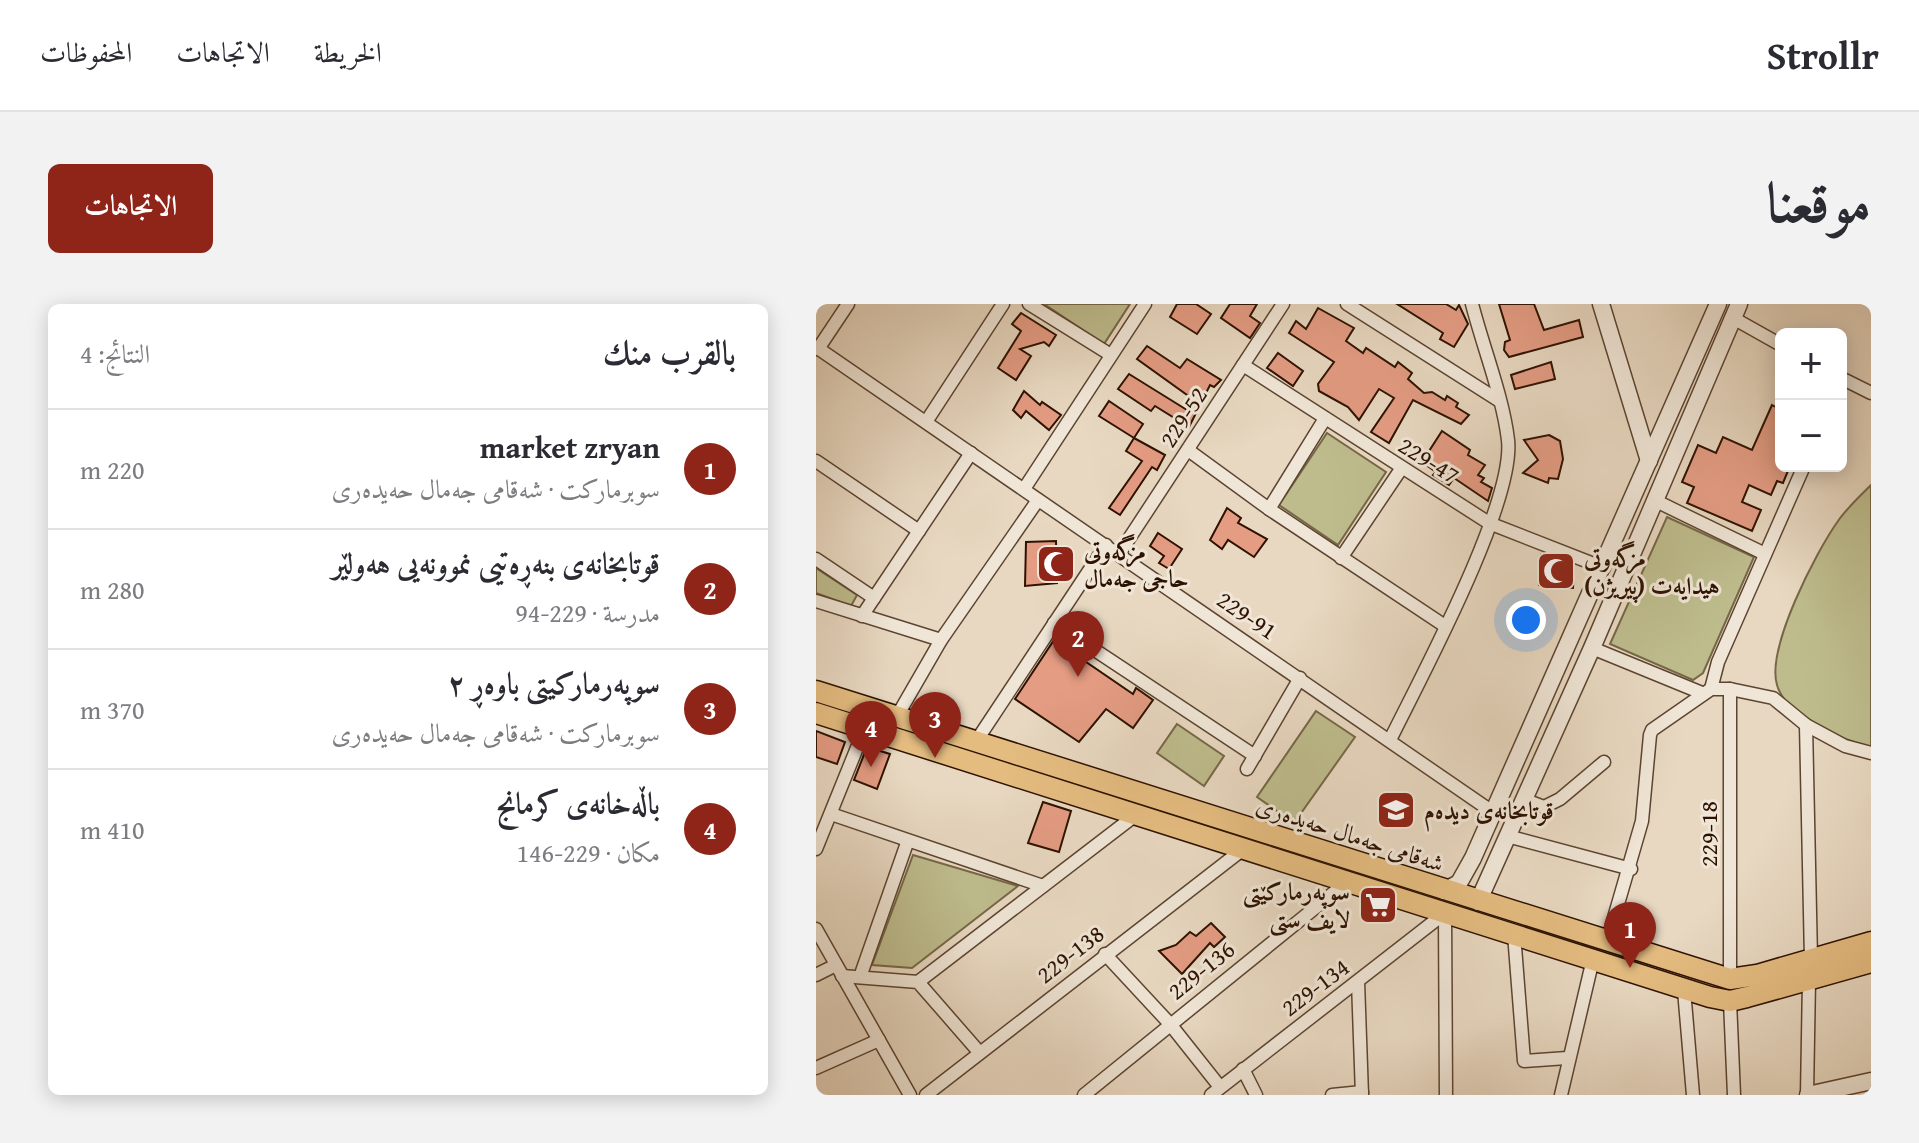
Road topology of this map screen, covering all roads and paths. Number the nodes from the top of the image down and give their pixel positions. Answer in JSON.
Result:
{"nodes":[{"id":1,"x":848,"y":304,"type":"edge"},
{"id":2,"x":1003,"y":304,"type":"edge"},
{"id":3,"x":1029,"y":304,"type":"edge"},
{"id":4,"x":1145,"y":304,"type":"edge"},
{"id":5,"x":1283,"y":304,"type":"edge"},
{"id":6,"x":1347,"y":304,"type":"edge"},
{"id":7,"x":1472,"y":304,"type":"edge"},
{"id":8,"x":1601,"y":304,"type":"edge"},
{"id":9,"x":1717,"y":304,"type":"edge"},
{"id":10,"x":1736,"y":311,"type":"edge"},
{"id":11,"x":1775,"y":340,"type":"edge"},
{"id":12,"x":817,"y":348,"type":"edge"},
{"id":13,"x":1111,"y":355,"type":"junction"},
{"id":14,"x":1243,"y":365,"type":"junction"},
{"id":15,"x":1847,"y":382,"type":"edge"},
{"id":16,"x":1871,"y":393,"type":"edge"},
{"id":17,"x":1498,"y":400,"type":"junction"},
{"id":18,"x":1324,"y":420,"type":"junction"},
{"id":19,"x":926,"y":422,"type":"junction"},
{"id":20,"x":1188,"y":450,"type":"junction"},
{"id":21,"x":971,"y":453,"type":"junction"},
{"id":22,"x":816,"y":461,"type":"edge"},
{"id":23,"x":1649,"y":461,"type":"junction"},
{"id":24,"x":1401,"y":469,"type":"junction"},
{"id":25,"x":1801,"y":472,"type":"edge"},
{"id":26,"x":1024,"y":489,"type":"junction"},
{"id":27,"x":1038,"y":500,"type":"junction"},
{"id":28,"x":1656,"y":501,"type":"junction"},
{"id":29,"x":1269,"y":509,"type":"junction"},
{"id":30,"x":1489,"y":523,"type":"junction"},
{"id":31,"x":919,"y":531,"type":"junction"},
{"id":32,"x":1106,"y":545,"type":"junction"},
{"id":33,"x":1119,"y":554,"type":"junction"},
{"id":34,"x":1765,"y":554,"type":"junction"},
{"id":35,"x":1341,"y":558,"type":"junction"},
{"id":36,"x":816,"y":559,"type":"edge"},
{"id":37,"x":1604,"y":568,"type":"junction"},
{"id":38,"x":874,"y":598,"type":"junction"},
{"id":39,"x":816,"y":601,"type":"edge"},
{"id":40,"x":862,"y":616,"type":"junction"},
{"id":41,"x":1054,"y":623,"type":"junction"},
{"id":42,"x":1445,"y":626,"type":"junction"},
{"id":43,"x":941,"y":640,"type":"junction"},
{"id":44,"x":1567,"y":651,"type":"junction"},
{"id":45,"x":1589,"y":655,"type":"junction"},
{"id":46,"x":1300,"y":678,"type":"junction"},
{"id":47,"x":1730,"y":689,"type":"junction"},
{"id":48,"x":816,"y":691,"type":"edge"},
{"id":49,"x":1707,"y":691,"type":"junction"},
{"id":50,"x":828,"y":710,"type":"edge"},
{"id":51,"x":896,"y":718,"type":"junction"},
{"id":52,"x":1806,"y":725,"type":"junction"},
{"id":53,"x":865,"y":728,"type":"junction"},
{"id":54,"x":1390,"y":740,"type":"junction"},
{"id":55,"x":975,"y":743,"type":"junction"},
{"id":56,"x":1871,"y":753,"type":"edge"},
{"id":57,"x":1255,"y":756,"type":"junction"},
{"id":58,"x":1604,"y":762,"type":"dead end"},
{"id":59,"x":1247,"y":769,"type":"dead end"},
{"id":60,"x":1523,"y":799,"type":"junction"},
{"id":61,"x":1494,"y":813,"type":"junction"},
{"id":62,"x":831,"y":814,"type":"junction"},
{"id":63,"x":1137,"y":814,"type":"junction"},
{"id":64,"x":1507,"y":836,"type":"junction"},
{"id":65,"x":907,"y":843,"type":"junction"},
{"id":66,"x":816,"y":849,"type":"edge"},
{"id":67,"x":1242,"y":850,"type":"junction"},
{"id":68,"x":1473,"y":858,"type":"junction"},
{"id":69,"x":1492,"y":868,"type":"junction"},
{"id":70,"x":1631,"y":869,"type":"junction"},
{"id":71,"x":1347,"y":882,"type":"junction"},
{"id":72,"x":1043,"y":886,"type":"junction"},
{"id":73,"x":1444,"y":891,"type":"junction"},
{"id":74,"x":1478,"y":902,"type":"junction"},
{"id":75,"x":1445,"y":913,"type":"junction"},
{"id":76,"x":816,"y":929,"type":"edge"},
{"id":77,"x":1514,"y":934,"type":"junction"},
{"id":78,"x":1607,"y":942,"type":"junction"},
{"id":79,"x":1871,"y":942,"type":"edge"},
{"id":80,"x":1105,"y":954,"type":"junction"},
{"id":81,"x":1593,"y":959,"type":"junction"},
{"id":82,"x":1811,"y":959,"type":"junction"},
{"id":83,"x":1846,"y":959,"type":"junction"},
{"id":84,"x":1871,"y":962,"type":"edge"},
{"id":85,"x":839,"y":970,"type":"junction"},
{"id":86,"x":816,"y":975,"type":"edge"},
{"id":87,"x":860,"y":977,"type":"junction"},
{"id":88,"x":1730,"y":979,"type":"junction"},
{"id":89,"x":1809,"y":980,"type":"junction"},
{"id":90,"x":918,"y":982,"type":"junction"},
{"id":91,"x":1358,"y":982,"type":"junction"},
{"id":92,"x":1684,"y":990,"type":"junction"},
{"id":93,"x":1730,"y":1001,"type":"junction"},
{"id":94,"x":1170,"y":1024,"type":"junction"},
{"id":95,"x":879,"y":1040,"type":"junction"},
{"id":96,"x":979,"y":1052,"type":"junction"},
{"id":97,"x":1567,"y":1058,"type":"junction"},
{"id":98,"x":816,"y":1068,"type":"edge"},
{"id":99,"x":1243,"y":1069,"type":"junction"},
{"id":100,"x":1871,"y":1081,"type":"edge"},
{"id":101,"x":1216,"y":1091,"type":"edge"},
{"id":102,"x":1362,"y":1093,"type":"edge"},
{"id":103,"x":910,"y":1095,"type":"edge"},
{"id":104,"x":926,"y":1095,"type":"edge"},
{"id":105,"x":1084,"y":1095,"type":"edge"},
{"id":106,"x":1256,"y":1095,"type":"edge"},
{"id":107,"x":1332,"y":1095,"type":"edge"},
{"id":108,"x":1446,"y":1095,"type":"edge"},
{"id":109,"x":1561,"y":1095,"type":"edge"},
{"id":110,"x":1693,"y":1095,"type":"edge"},
{"id":111,"x":1734,"y":1095,"type":"edge"},
{"id":112,"x":1807,"y":1095,"type":"edge"}],
"edges":[{"from":1,"to":12,"type":"street"},
{"from":2,"to":19,"type":"street"},
{"from":3,"to":13,"type":"street"},
{"from":4,"to":13,"type":"street"},
{"from":5,"to":14,"type":"street","name":"229-52"},
{"from":6,"to":17,"type":"street"},
{"from":7,"to":17,"type":"street"},
{"from":8,"to":23,"type":"street"},
{"from":9,"to":23,"type":"street"},
{"from":10,"to":11,"type":"street"},
{"from":10,"to":28,"type":"street"},
{"from":12,"to":19,"type":"street","name":"229-91"},
{"from":13,"to":26,"type":"street"},
{"from":14,"to":18,"type":"street","name":"229-47"},
{"from":14,"to":20,"type":"street","name":"229-52"},
{"from":15,"to":16,"type":"street"},
{"from":17,"to":30,"type":"street"},
{"from":18,"to":24,"type":"street","name":"229-47"},
{"from":18,"to":29,"type":"street"},
{"from":19,"to":21,"type":"street","name":"229-91"},
{"from":20,"to":29,"type":"street"},
{"from":20,"to":33,"type":"street","name":"229-52"},
{"from":21,"to":26,"type":"street","name":"229-91"},
{"from":21,"to":31,"type":"street"},
{"from":22,"to":31,"type":"street"},
{"from":23,"to":37,"type":"street"},
{"from":24,"to":30,"type":"street","name":"229-47"},
{"from":24,"to":35,"type":"street"},
{"from":25,"to":34,"type":"street"},
{"from":26,"to":27,"type":"street","name":"229-91"},
{"from":27,"to":32,"type":"street","name":"229-91"},
{"from":27,"to":43,"type":"street"},
{"from":28,"to":34,"type":"street"},
{"from":28,"to":45,"type":"street"},
{"from":29,"to":35,"type":"street"},
{"from":30,"to":37,"type":"street","name":"229-47"},
{"from":30,"to":42,"type":"street"},
{"from":31,"to":38,"type":"street"},
{"from":32,"to":33,"type":"street","name":"229-91"},
{"from":32,"to":41,"type":"street"},
{"from":33,"to":46,"type":"street","name":"229-91"},
{"from":34,"to":49,"type":"street"},
{"from":35,"to":42,"type":"street"},
{"from":36,"to":38,"type":"street"},
{"from":37,"to":44,"type":"street"},
{"from":38,"to":40,"type":"street"},
{"from":39,"to":40,"type":"street"},
{"from":40,"to":43,"type":"street"},
{"from":41,"to":55,"type":"street"},
{"from":41,"to":57,"type":"street"},
{"from":42,"to":54,"type":"street"},
{"from":43,"to":51,"type":"street"},
{"from":44,"to":45,"type":"street"},
{"from":44,"to":61,"type":"street"},
{"from":45,"to":49,"type":"street"},
{"from":45,"to":60,"type":"street"},
{"from":46,"to":54,"type":"street","name":"229-91"},
{"from":46,"to":57,"type":"street"},
{"from":47,"to":49,"type":"street"},
{"from":47,"to":52,"type":"street"},
{"from":47,"to":88,"type":"street","name":"229-18"},
{"from":48,"to":50,"type":"main road","name":"شەقامی جەمال حەیدەری"},
{"from":49,"to":70,"type":"street"},
{"from":50,"to":51,"type":"main road","name":"شەقامی جەمال حەیدەری"},
{"from":50,"to":53,"type":"main road","name":"شەقامی جەمال حەیدەری"},
{"from":51,"to":55,"type":"main road","name":"شەقامی جەمال حەیدەری"},
{"from":52,"to":56,"type":"street"},
{"from":52,"to":82,"type":"street"},
{"from":53,"to":62,"type":"street"},
{"from":53,"to":63,"type":"main road","name":"شەقامی جەمال حەیدەری"},
{"from":54,"to":61,"type":"street","name":"229-91"},
{"from":55,"to":73,"type":"main road","name":"شەقامی جەمال حەیدەری"},
{"from":57,"to":59,"type":"street"},
{"from":58,"to":60,"type":"street"},
{"from":60,"to":64,"type":"street"},
{"from":61,"to":68,"type":"street"},
{"from":62,"to":65,"type":"street"},
{"from":62,"to":66,"type":"street"},
{"from":63,"to":67,"type":"main road","name":"شەقامی جەمال حەیدەری"},
{"from":63,"to":72,"type":"street"},
{"from":64,"to":69,"type":"street"},
{"from":64,"to":70,"type":"street"},
{"from":65,"to":72,"type":"street"},
{"from":65,"to":87,"type":"street"},
{"from":67,"to":71,"type":"main road","name":"شەقامی جەمال حەیدەری"},
{"from":67,"to":80,"type":"street","name":"229-138"},
{"from":68,"to":69,"type":"street"},
{"from":68,"to":73,"type":"street"},
{"from":69,"to":74,"type":"street"},
{"from":70,"to":78,"type":"street"},
{"from":71,"to":75,"type":"main road","name":"شەقامی جەمال حەیدەری"},
{"from":71,"to":94,"type":"street","name":"229-136"},
{"from":72,"to":90,"type":"street"},
{"from":73,"to":74,"type":"main road","name":"شەقامی جەمال حەیدەری"},
{"from":74,"to":78,"type":"main road","name":"شەقامی جەمال حەیدەری"},
{"from":75,"to":77,"type":"main road","name":"شەقامی جەمال حەیدەری"},
{"from":75,"to":91,"type":"street","name":"229-134"},
{"from":75,"to":108,"type":"street"},
{"from":76,"to":85,"type":"street"},
{"from":77,"to":81,"type":"main road","name":"شەقامی جەمال حەیدەری"},
{"from":77,"to":97,"type":"street"},
{"from":78,"to":88,"type":"main road","name":"شەقامی جەمال حەیدەری"},
{"from":79,"to":83,"type":"main road","name":"شەقامی جەمال حەیدەری"},
{"from":80,"to":94,"type":"street"},
{"from":80,"to":96,"type":"street","name":"229-138"},
{"from":81,"to":92,"type":"main road","name":"شەقامی جەمال حەیدەری"},
{"from":81,"to":97,"type":"street"},
{"from":82,"to":83,"type":"main road","name":"شەقامی جەمال حەیدەری"},
{"from":82,"to":88,"type":"main road","name":"شەقامی جەمال حەیدەری"},
{"from":83,"to":84,"type":"main road","name":"شەقامی جەمال حەیدەری"},
{"from":83,"to":89,"type":"main road","name":"شەقامی جەمال حەیدەری"},
{"from":85,"to":86,"type":"street"},
{"from":85,"to":87,"type":"street"},
{"from":85,"to":95,"type":"street"},
{"from":87,"to":90,"type":"street"},
{"from":89,"to":93,"type":"main road","name":"شەقامی جەمال حەیدەری"},
{"from":89,"to":112,"type":"street"},
{"from":90,"to":96,"type":"street"},
{"from":91,"to":99,"type":"street","name":"229-134"},
{"from":91,"to":102,"type":"street"},
{"from":92,"to":93,"type":"main road","name":"شەقامی جەمال حەیدەری"},
{"from":92,"to":110,"type":"street"},
{"from":93,"to":111,"type":"street"},
{"from":94,"to":101,"type":"street"},
{"from":94,"to":105,"type":"street","name":"229-136"},
{"from":95,"to":98,"type":"street"},
{"from":95,"to":103,"type":"street"},
{"from":96,"to":104,"type":"street","name":"229-138"},
{"from":97,"to":109,"type":"street"},
{"from":99,"to":101,"type":"street","name":"229-134"},
{"from":99,"to":106,"type":"street"},
{"from":100,"to":112,"type":"street"},
{"from":102,"to":107,"type":"street"}]}
